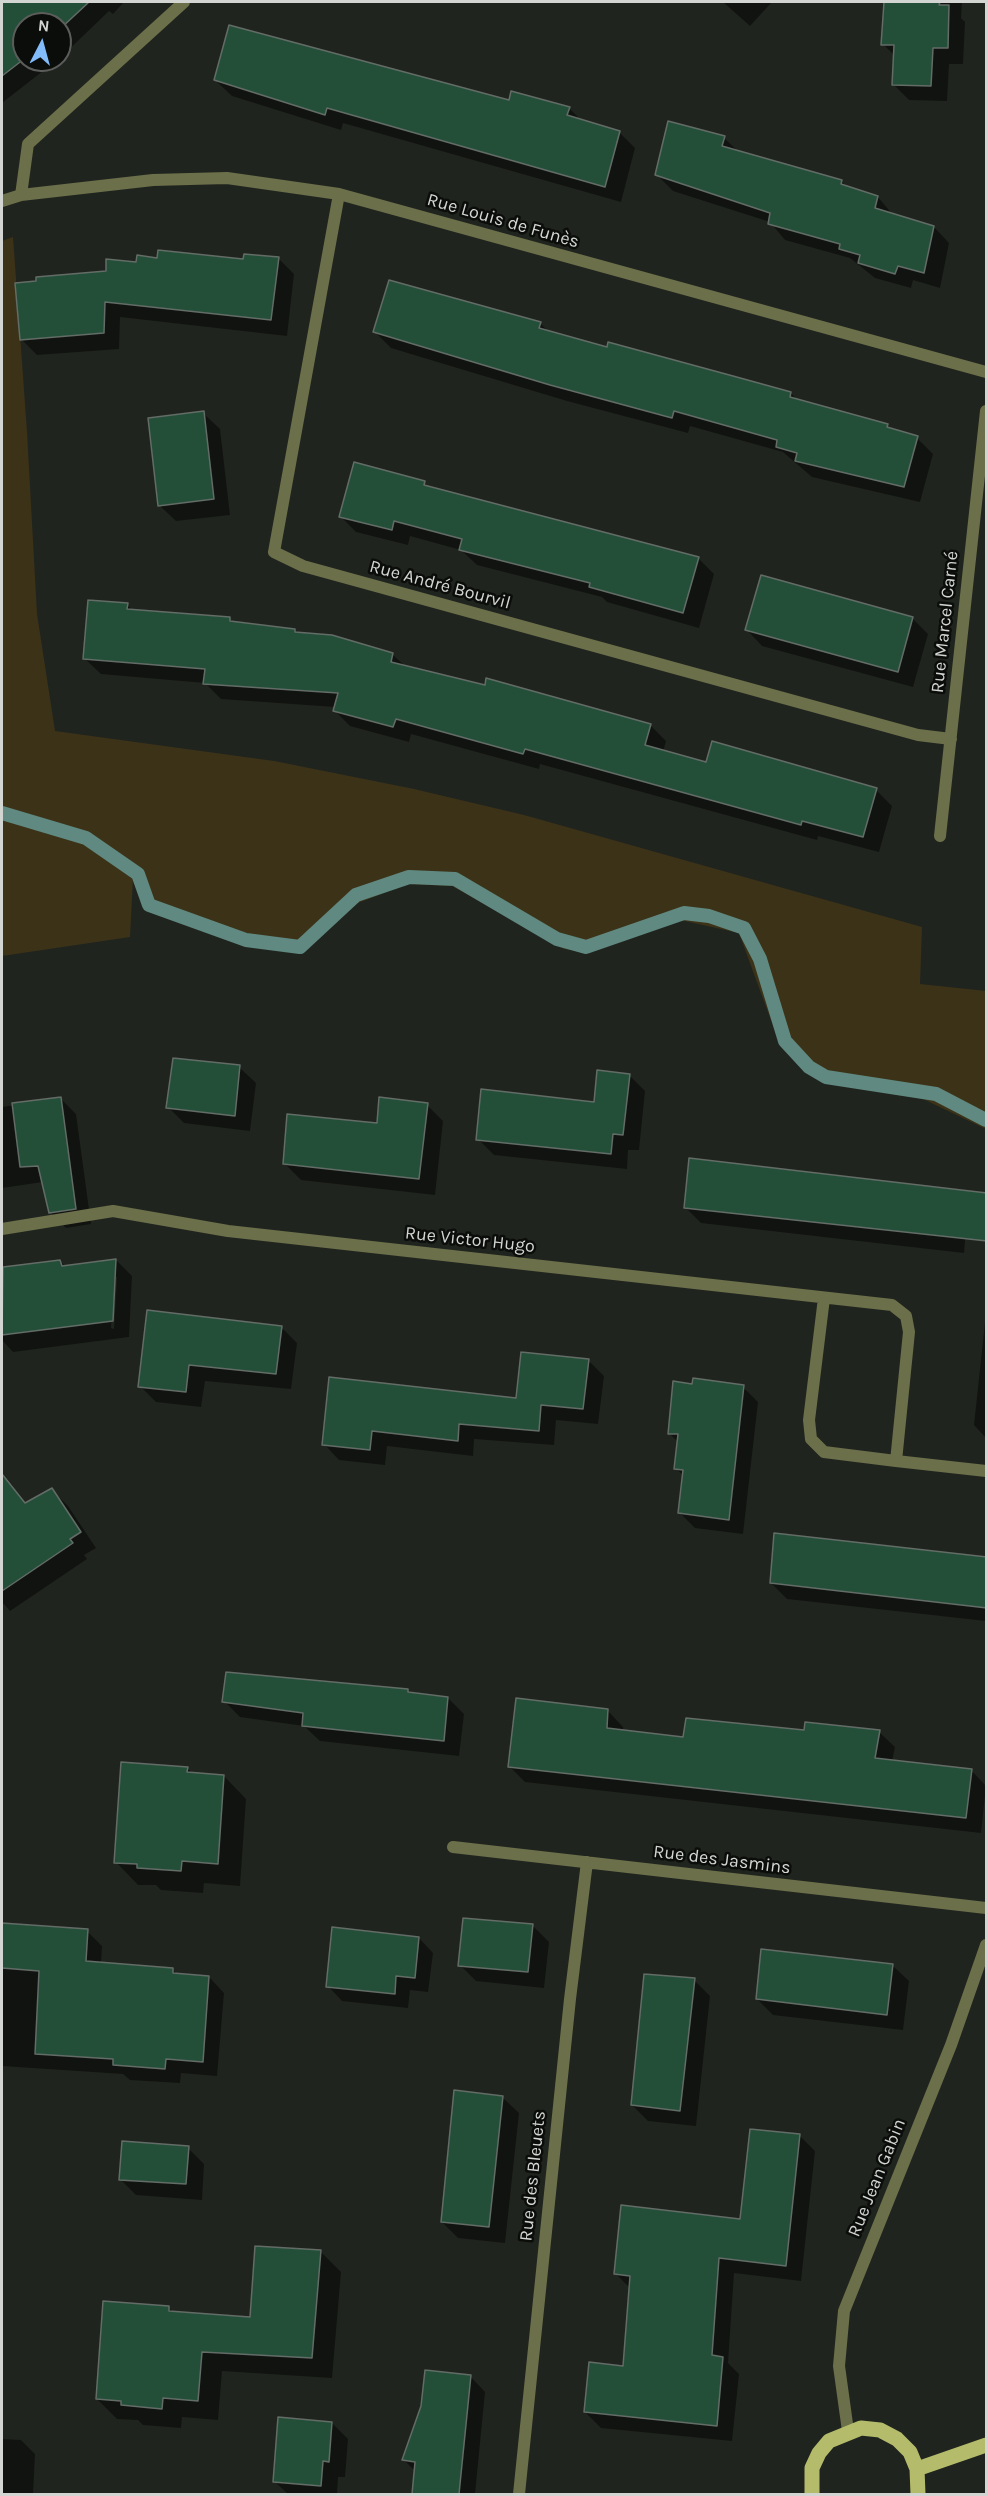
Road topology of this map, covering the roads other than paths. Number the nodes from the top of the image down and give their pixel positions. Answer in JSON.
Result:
{"nodes":[{"id":1,"x":184,"y":2,"type":"edge"},
{"id":2,"x":339,"y":194,"type":"junction"},
{"id":3,"x":21,"y":195,"type":"junction"},
{"id":4,"x":2,"y":201,"type":"edge"},
{"id":5,"x":987,"y":372,"type":"edge"},
{"id":6,"x":987,"y":411,"type":"edge"},
{"id":7,"x":951,"y":739,"type":"junction"},
{"id":8,"x":940,"y":836,"type":"dead end"},
{"id":9,"x":2,"y":1229,"type":"edge"},
{"id":10,"x":824,"y":1298,"type":"junction"},
{"id":11,"x":897,"y":1461,"type":"junction"},
{"id":12,"x":987,"y":1471,"type":"edge"},
{"id":13,"x":453,"y":1847,"type":"dead end"},
{"id":14,"x":587,"y":1862,"type":"junction"},
{"id":15,"x":987,"y":1908,"type":"edge"},
{"id":16,"x":987,"y":1945,"type":"edge"},
{"id":17,"x":848,"y":2431,"type":"junction"},
{"id":18,"x":987,"y":2445,"type":"edge"},
{"id":19,"x":918,"y":2469,"type":"junction"},
{"id":20,"x":519,"y":2494,"type":"edge"},
{"id":21,"x":812,"y":2494,"type":"edge"},
{"id":22,"x":918,"y":2494,"type":"edge"}],
"edges":[{"from":1,"to":3,"type":"street"},
{"from":2,"to":3,"type":"street","name":"Rue Louis de Funès"},
{"from":2,"to":5,"type":"street","name":"Rue Louis de Funès"},
{"from":2,"to":7,"type":"street","name":"Rue André Bourvil"},
{"from":3,"to":4,"type":"street","name":"Rue Louis de Funès"},
{"from":6,"to":7,"type":"street","name":"Rue Marcel Carné"},
{"from":7,"to":8,"type":"street","name":"Rue Marcel Carné"},
{"from":9,"to":10,"type":"street","name":"Rue Victor Hugo"},
{"from":10,"to":11,"type":"street","name":"Rue Victor Hugo"},
{"from":10,"to":11,"type":"street"},
{"from":11,"to":12,"type":"street"},
{"from":13,"to":14,"type":"street","name":"Rue des Jasmins"},
{"from":14,"to":15,"type":"street","name":"Rue des Jasmins"},
{"from":14,"to":20,"type":"street","name":"Rue des Bleuets"},
{"from":16,"to":17,"type":"street","name":"Rue Jean Gabin"},
{"from":17,"to":19,"type":"main road"},
{"from":17,"to":21,"type":"main road"},
{"from":18,"to":19,"type":"main road"},
{"from":19,"to":22,"type":"main road"}]}
